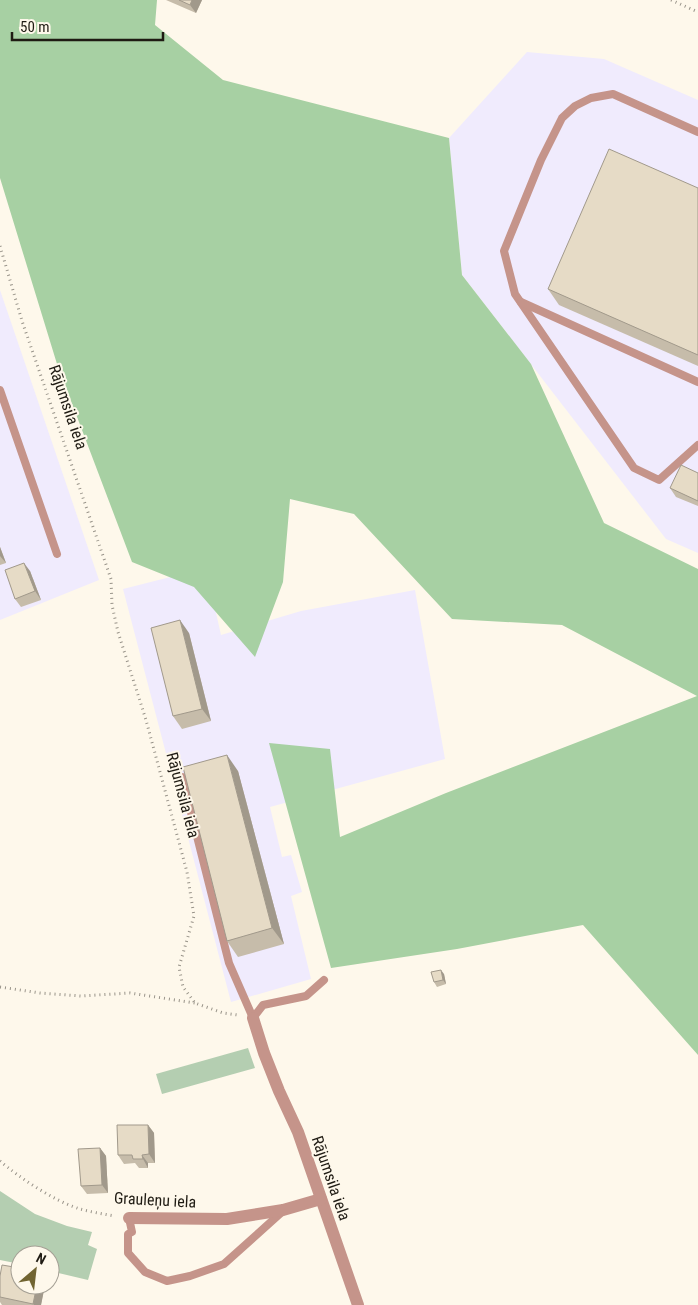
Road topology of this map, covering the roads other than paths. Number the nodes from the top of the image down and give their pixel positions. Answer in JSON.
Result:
{"nodes":[{"id":1,"x":698,"y":132,"type":"edge"},
{"id":2,"x":520,"y":301,"type":"junction"},
{"id":3,"x":698,"y":382,"type":"edge"},
{"id":4,"x":0,"y":390,"type":"edge"},
{"id":5,"x":698,"y":445,"type":"edge"},
{"id":6,"x":57,"y":554,"type":"dead end"},
{"id":7,"x":182,"y":777,"type":"edge"},
{"id":8,"x":324,"y":980,"type":"dead end"},
{"id":9,"x":253,"y":1018,"type":"junction"},
{"id":10,"x":321,"y":1199,"type":"junction"},
{"id":11,"x":283,"y":1210,"type":"junction"},
{"id":12,"x":129,"y":1218,"type":"joint"},
{"id":13,"x":358,"y":1305,"type":"edge"}],
"edges":[{"from":1,"to":2,"type":"lane"},
{"from":2,"to":3,"type":"lane"},
{"from":2,"to":5,"type":"lane"},
{"from":4,"to":6,"type":"lane"},
{"from":7,"to":9,"type":"lane"},
{"from":8,"to":9,"type":"lane"},
{"from":9,"to":10,"type":"street","name":"Rājumsila iela"},
{"from":10,"to":11,"type":"street","name":"Grauleņu iela"},
{"from":10,"to":13,"type":"street","name":"Rājumsila iela"},
{"from":11,"to":12,"type":"street","name":"Grauleņu iela"},
{"from":11,"to":12,"type":"lane"}]}
